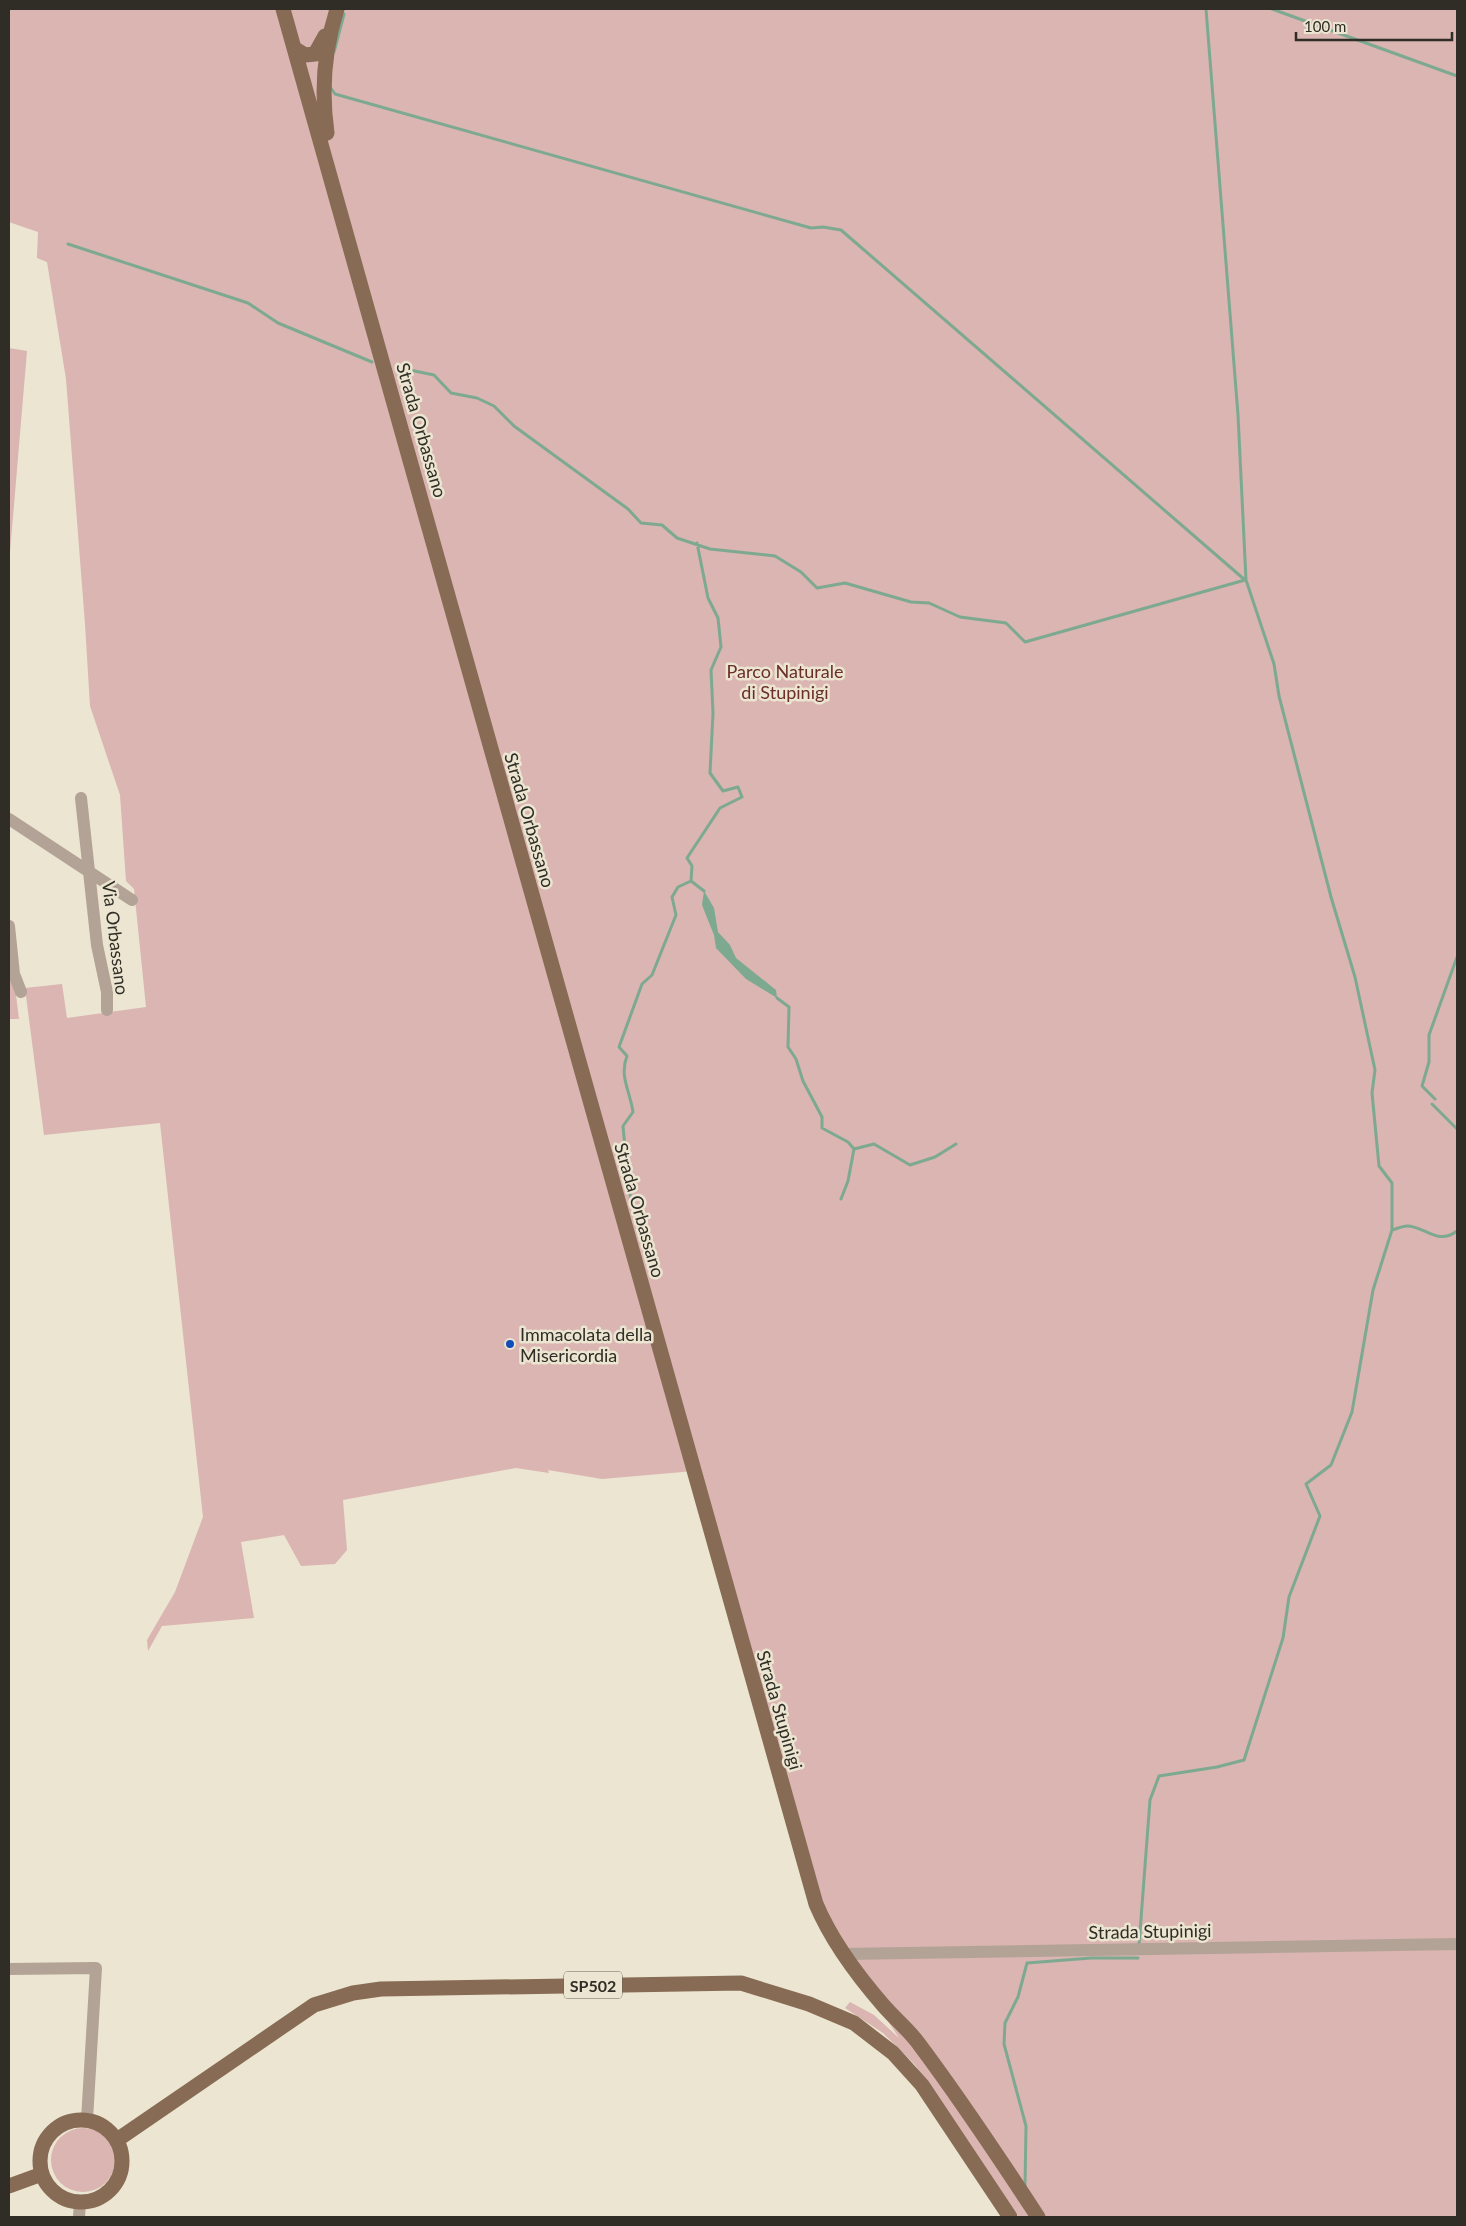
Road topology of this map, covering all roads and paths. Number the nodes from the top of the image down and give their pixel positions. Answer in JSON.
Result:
{"nodes":[{"id":1,"x":283,"y":9,"type":"edge"},
{"id":2,"x":336,"y":9,"type":"edge"},
{"id":3,"x":294,"y":48,"type":"junction"},
{"id":4,"x":310,"y":102,"type":"junction"},
{"id":5,"x":324,"y":111,"type":"junction"},
{"id":6,"x":333,"y":180,"type":"junction"},
{"id":7,"x":81,"y":798,"type":"dead end"},
{"id":8,"x":9,"y":819,"type":"edge"},
{"id":9,"x":90,"y":870,"type":"junction"},
{"id":10,"x":132,"y":900,"type":"dead end"},
{"id":11,"x":9,"y":926,"type":"edge"},
{"id":12,"x":21,"y":992,"type":"dead end"},
{"id":13,"x":107,"y":1010,"type":"dead end"},
{"id":14,"x":694,"y":1471,"type":"joint"},
{"id":15,"x":1457,"y":1944,"type":"edge"},
{"id":16,"x":843,"y":1954,"type":"junction"},
{"id":17,"x":9,"y":1969,"type":"edge"},
{"id":18,"x":87,"y":2120,"type":"junction"},
{"id":19,"x":117,"y":2140,"type":"junction"},
{"id":20,"x":42,"y":2174,"type":"junction"},
{"id":21,"x":9,"y":2186,"type":"edge"},
{"id":22,"x":80,"y":2210,"type":"edge"},
{"id":23,"x":1010,"y":2217,"type":"edge"},
{"id":24,"x":1038,"y":2217,"type":"edge"}],
"edges":[{"from":1,"to":3,"type":"main road","name":"Strada Orbassano"},
{"from":2,"to":3,"type":"main road"},
{"from":2,"to":5,"type":"main road","name":"Strada Orbassano"},
{"from":3,"to":4,"type":"main road","name":"Strada Orbassano"},
{"from":4,"to":5,"type":"main road"},
{"from":4,"to":6,"type":"main road","name":"Strada Orbassano"},
{"from":5,"to":6,"type":"main road","name":"Strada Orbassano"},
{"from":6,"to":14,"type":"main road","name":"Strada Orbassano"},
{"from":7,"to":9,"type":"street","name":"Via Orbassano"},
{"from":8,"to":9,"type":"street","name":"Via Orbassano"},
{"from":9,"to":10,"type":"street","name":"Via Orbassano"},
{"from":9,"to":13,"type":"street","name":"Via Orbassano"},
{"from":11,"to":12,"type":"street"},
{"from":14,"to":16,"type":"main road","name":"Strada Stupinigi"},
{"from":15,"to":16,"type":"street","name":"Strada Stupinigi"},
{"from":16,"to":24,"type":"main road","name":"Strada Stupinigi"},
{"from":17,"to":18,"type":"street"},
{"from":18,"to":19,"type":"main road"},
{"from":18,"to":20,"type":"main road"},
{"from":19,"to":22,"type":"main road"},
{"from":19,"to":23,"type":"main road","number":"SP502"},
{"from":20,"to":21,"type":"main road"},
{"from":20,"to":22,"type":"main road"}]}
